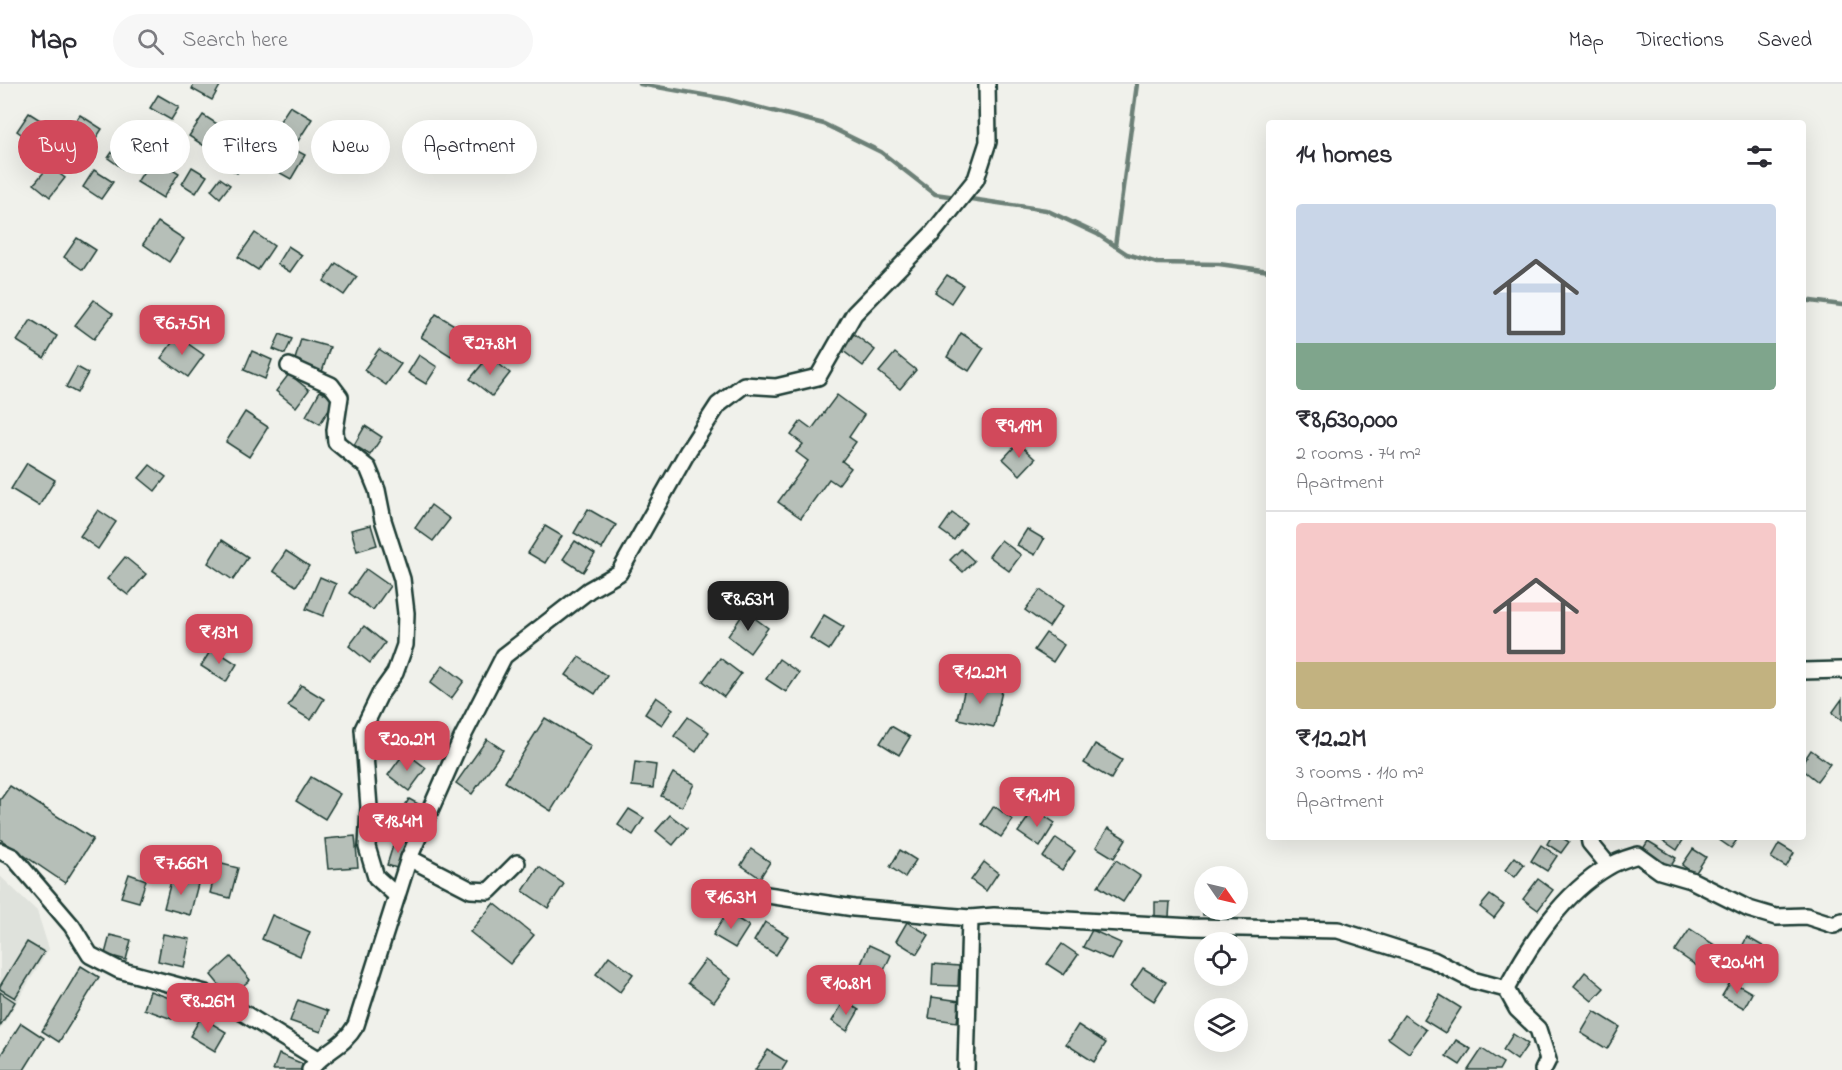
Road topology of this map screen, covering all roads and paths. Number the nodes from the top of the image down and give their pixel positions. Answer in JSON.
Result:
{"nodes":[{"id":1,"x":987,"y":84,"type":"edge"},
{"id":2,"x":289,"y":366,"type":"dead end"},
{"id":3,"x":1842,"y":669,"type":"edge"},
{"id":4,"x":1806,"y":671,"type":"edge"},
{"id":5,"x":1590,"y":840,"type":"edge"},
{"id":6,"x":0,"y":851,"type":"edge"},
{"id":7,"x":409,"y":858,"type":"junction"},
{"id":8,"x":517,"y":863,"type":"dead end"},
{"id":9,"x":1609,"y":866,"type":"junction"},
{"id":10,"x":734,"y":890,"type":"dead end"},
{"id":11,"x":397,"y":896,"type":"junction"},
{"id":12,"x":970,"y":918,"type":"junction"},
{"id":13,"x":1842,"y":921,"type":"edge"},
{"id":14,"x":1506,"y":989,"type":"junction"},
{"id":15,"x":314,"y":1065,"type":"edge"},
{"id":16,"x":966,"y":1070,"type":"edge"},
{"id":17,"x":1543,"y":1070,"type":"edge"}],
"edges":[{"from":1,"to":7,"type":"street"},
{"from":2,"to":11,"type":"street"},
{"from":3,"to":4,"type":"street"},
{"from":5,"to":9,"type":"street"},
{"from":6,"to":15,"type":"street"},
{"from":7,"to":8,"type":"street"},
{"from":7,"to":11,"type":"street"},
{"from":9,"to":13,"type":"street"},
{"from":9,"to":14,"type":"street"},
{"from":10,"to":12,"type":"street"},
{"from":11,"to":15,"type":"street"},
{"from":12,"to":14,"type":"street"},
{"from":12,"to":16,"type":"street"},
{"from":14,"to":17,"type":"street"}]}
